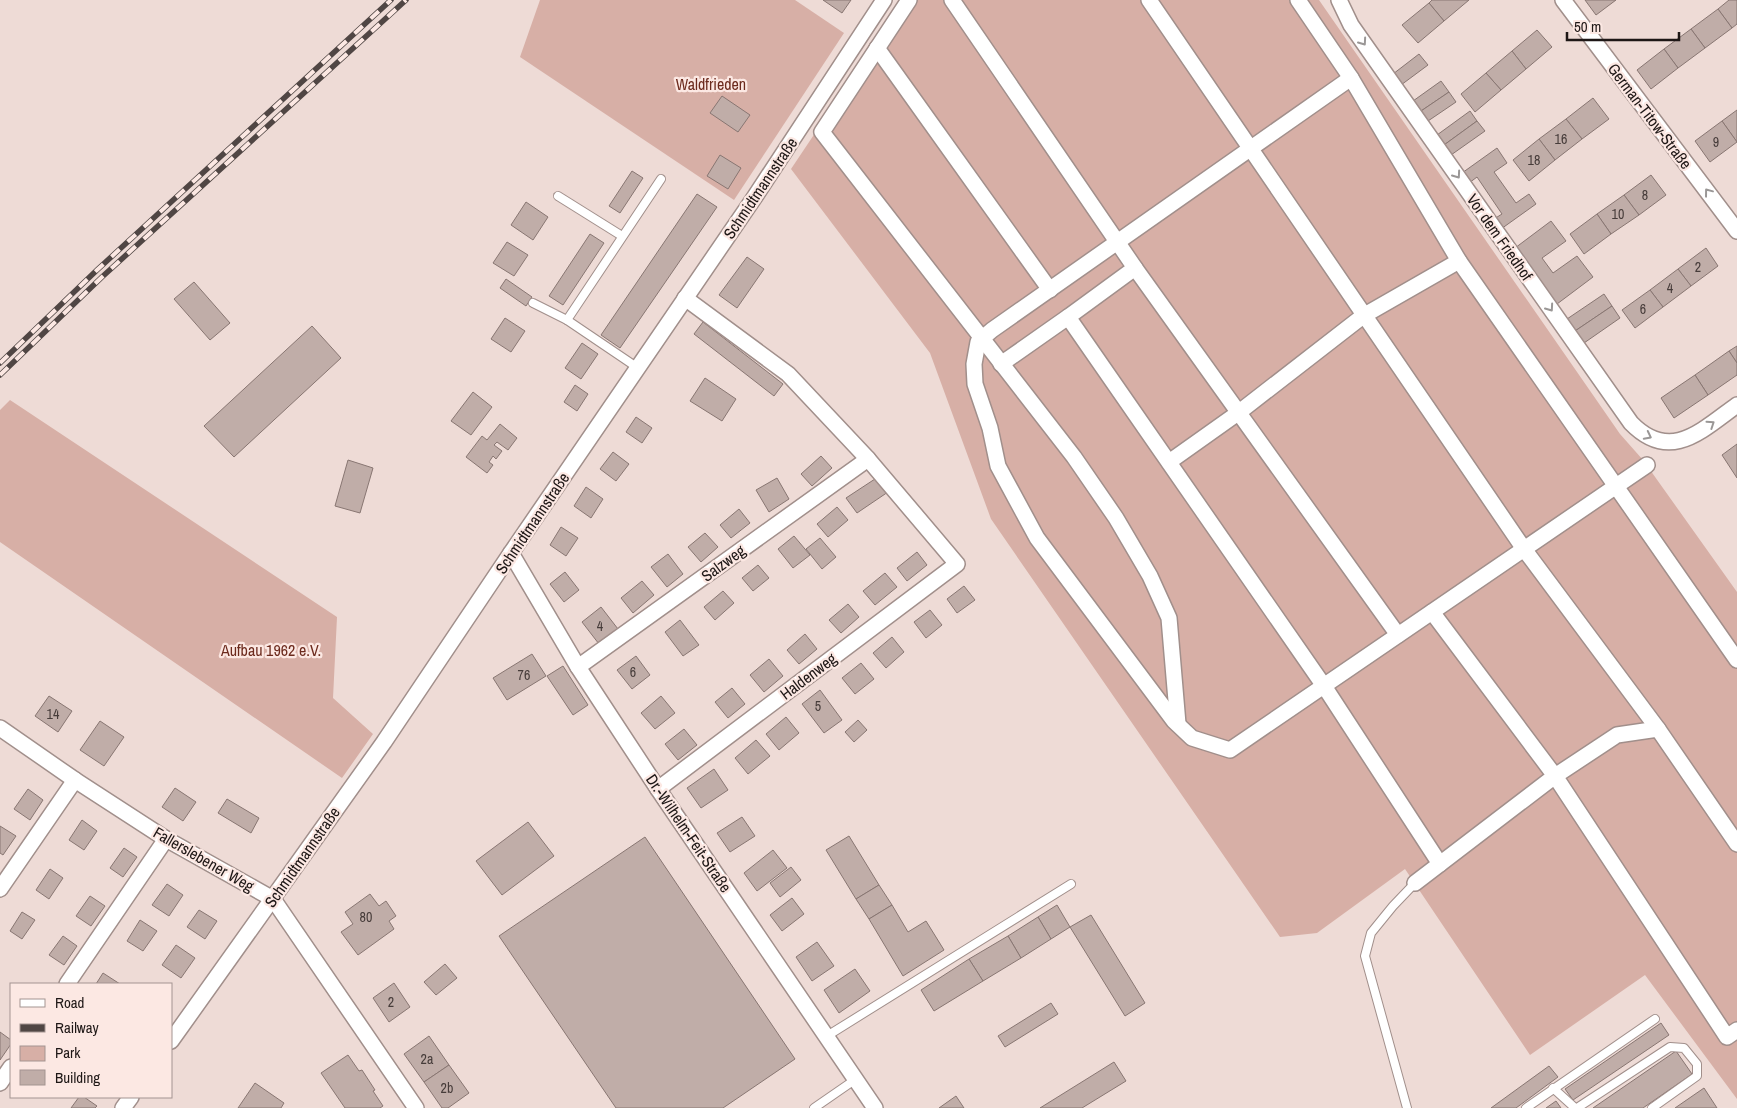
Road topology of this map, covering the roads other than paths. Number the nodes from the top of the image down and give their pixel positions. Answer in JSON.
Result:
{"nodes":[{"id":1,"x":884,"y":0,"type":"edge"},
{"id":2,"x":909,"y":0,"type":"edge"},
{"id":3,"x":952,"y":0,"type":"edge"},
{"id":4,"x":1148,"y":0,"type":"edge"},
{"id":5,"x":1298,"y":0,"type":"edge"},
{"id":6,"x":1338,"y":0,"type":"edge"},
{"id":7,"x":1563,"y":0,"type":"edge"},
{"id":8,"x":877,"y":48,"type":"junction"},
{"id":9,"x":1351,"y":78,"type":"junction"},
{"id":10,"x":1250,"y":149,"type":"junction"},
{"id":11,"x":661,"y":179,"type":"dead end"},
{"id":12,"x":558,"y":196,"type":"dead end"},
{"id":13,"x":1737,"y":231,"type":"edge"},
{"id":14,"x":622,"y":236,"type":"junction"},
{"id":15,"x":1118,"y":242,"type":"junction"},
{"id":16,"x":1459,"y":261,"type":"junction"},
{"id":17,"x":1135,"y":268,"type":"junction"},
{"id":18,"x":1050,"y":290,"type":"junction"},
{"id":19,"x":685,"y":298,"type":"junction"},
{"id":20,"x":533,"y":304,"type":"dead end"},
{"id":21,"x":1363,"y":316,"type":"junction"},
{"id":22,"x":1068,"y":317,"type":"junction"},
{"id":23,"x":567,"y":320,"type":"junction"},
{"id":24,"x":982,"y":339,"type":"junction"},
{"id":25,"x":1001,"y":364,"type":"junction"},
{"id":26,"x":638,"y":368,"type":"junction"},
{"id":27,"x":1737,"y":405,"type":"edge"},
{"id":28,"x":1238,"y":413,"type":"junction"},
{"id":29,"x":868,"y":459,"type":"junction"},
{"id":30,"x":1169,"y":462,"type":"junction"},
{"id":31,"x":1647,"y":465,"type":"dead end"},
{"id":32,"x":1617,"y":486,"type":"junction"},
{"id":33,"x":1524,"y":549,"type":"junction"},
{"id":34,"x":511,"y":553,"type":"junction"},
{"id":35,"x":1432,"y":612,"type":"junction"},
{"id":36,"x":1398,"y":635,"type":"junction"},
{"id":37,"x":1737,"y":660,"type":"edge"},
{"id":38,"x":578,"y":667,"type":"junction"},
{"id":39,"x":1324,"y":686,"type":"junction"},
{"id":40,"x":1178,"y":724,"type":"junction"},
{"id":41,"x":0,"y":728,"type":"edge"},
{"id":42,"x":1658,"y":729,"type":"junction"},
{"id":43,"x":1555,"y":776,"type":"junction"},
{"id":44,"x":74,"y":780,"type":"junction"},
{"id":45,"x":658,"y":789,"type":"junction"},
{"id":46,"x":166,"y":839,"type":"junction"},
{"id":47,"x":1737,"y":844,"type":"edge"},
{"id":48,"x":1440,"y":864,"type":"junction"},
{"id":49,"x":1415,"y":883,"type":"joint"},
{"id":50,"x":1071,"y":884,"type":"dead end"},
{"id":51,"x":0,"y":890,"type":"edge"},
{"id":52,"x":273,"y":899,"type":"junction"},
{"id":53,"x":69,"y":983,"type":"edge"},
{"id":54,"x":1655,"y":1019,"type":"dead end"},
{"id":55,"x":1737,"y":1030,"type":"edge"},
{"id":56,"x":826,"y":1036,"type":"junction"},
{"id":57,"x":172,"y":1040,"type":"edge"},
{"id":58,"x":10,"y":1069,"type":"edge"},
{"id":59,"x":856,"y":1079,"type":"junction"},
{"id":60,"x":0,"y":1084,"type":"edge"},
{"id":61,"x":1553,"y":1088,"type":"junction"},
{"id":62,"x":416,"y":1108,"type":"edge"},
{"id":63,"x":814,"y":1108,"type":"edge"},
{"id":64,"x":875,"y":1108,"type":"edge"},
{"id":65,"x":1408,"y":1108,"type":"edge"},
{"id":66,"x":1526,"y":1108,"type":"edge"},
{"id":67,"x":1576,"y":1108,"type":"edge"},
{"id":68,"x":1652,"y":1108,"type":"edge"}],
"edges":[{"from":1,"to":19,"type":"street","name":"Schmidtmannstraße"},
{"from":2,"to":8,"type":"street"},
{"from":3,"to":15,"type":"street"},
{"from":4,"to":10,"type":"street"},
{"from":5,"to":9,"type":"street"},
{"from":6,"to":27,"type":"street","name":"Vor dem Friedhof","one_way":true},
{"from":13,"to":7,"type":"street","name":"German-Titow-Straße","one_way":true},
{"from":8,"to":18,"type":"street"},
{"from":8,"to":24,"type":"street"},
{"from":9,"to":10,"type":"street"},
{"from":9,"to":16,"type":"street"},
{"from":10,"to":15,"type":"street"},
{"from":10,"to":21,"type":"street"},
{"from":11,"to":14,"type":"lane"},
{"from":12,"to":14,"type":"lane"},
{"from":14,"to":23,"type":"lane"},
{"from":15,"to":17,"type":"street"},
{"from":15,"to":18,"type":"street"},
{"from":16,"to":21,"type":"street"},
{"from":16,"to":32,"type":"street"},
{"from":17,"to":22,"type":"street"},
{"from":17,"to":28,"type":"street"},
{"from":18,"to":24,"type":"street"},
{"from":19,"to":26,"type":"street","name":"Schmidtmannstraße"},
{"from":19,"to":29,"type":"street"},
{"from":20,"to":23,"type":"lane"},
{"from":21,"to":28,"type":"street"},
{"from":21,"to":33,"type":"street"},
{"from":22,"to":25,"type":"street"},
{"from":22,"to":30,"type":"street"},
{"from":23,"to":26,"type":"lane"},
{"from":24,"to":25,"type":"street"},
{"from":24,"to":40,"type":"street"},
{"from":25,"to":40,"type":"street"},
{"from":26,"to":34,"type":"street","name":"Schmidtmannstraße"},
{"from":28,"to":30,"type":"street"},
{"from":28,"to":36,"type":"street"},
{"from":29,"to":38,"type":"street","name":"Salzweg"},
{"from":29,"to":45,"type":"street","name":"Haldenweg"},
{"from":30,"to":39,"type":"street"},
{"from":31,"to":32,"type":"street"},
{"from":32,"to":33,"type":"street"},
{"from":32,"to":37,"type":"street"},
{"from":33,"to":35,"type":"street"},
{"from":33,"to":42,"type":"street"},
{"from":34,"to":38,"type":"street","name":"Dr.-Wilhelm-Feit-Straße"},
{"from":34,"to":52,"type":"street","name":"Schmidtmannstraße"},
{"from":35,"to":36,"type":"street"},
{"from":35,"to":43,"type":"street"},
{"from":36,"to":39,"type":"street"},
{"from":38,"to":45,"type":"street","name":"Dr.-Wilhelm-Feit-Straße"},
{"from":39,"to":40,"type":"street"},
{"from":39,"to":48,"type":"street"},
{"from":41,"to":44,"type":"street","name":"Fallerslebener Weg"},
{"from":42,"to":43,"type":"street"},
{"from":42,"to":47,"type":"street"},
{"from":43,"to":48,"type":"street"},
{"from":43,"to":55,"type":"street"},
{"from":44,"to":46,"type":"street","name":"Fallerslebener Weg"},
{"from":44,"to":51,"type":"street"},
{"from":45,"to":56,"type":"street","name":"Dr.-Wilhelm-Feit-Straße"},
{"from":46,"to":52,"type":"street","name":"Fallerslebener Weg"},
{"from":46,"to":53,"type":"street"},
{"from":48,"to":49,"type":"street"},
{"from":49,"to":65,"type":"lane"},
{"from":50,"to":56,"type":"lane"},
{"from":52,"to":57,"type":"street","name":"Schmidtmannstraße"},
{"from":52,"to":62,"type":"street","name":"Fallerslebener Weg"},
{"from":54,"to":61,"type":"lane"},
{"from":56,"to":59,"type":"street","name":"Dr.-Wilhelm-Feit-Straße"},
{"from":58,"to":60,"type":"street"},
{"from":59,"to":63,"type":"lane"},
{"from":59,"to":64,"type":"street","name":"Dr.-Wilhelm-Feit-Straße"},
{"from":61,"to":66,"type":"lane"},
{"from":61,"to":67,"type":"lane"},
{"from":67,"to":68,"type":"lane"}]}
